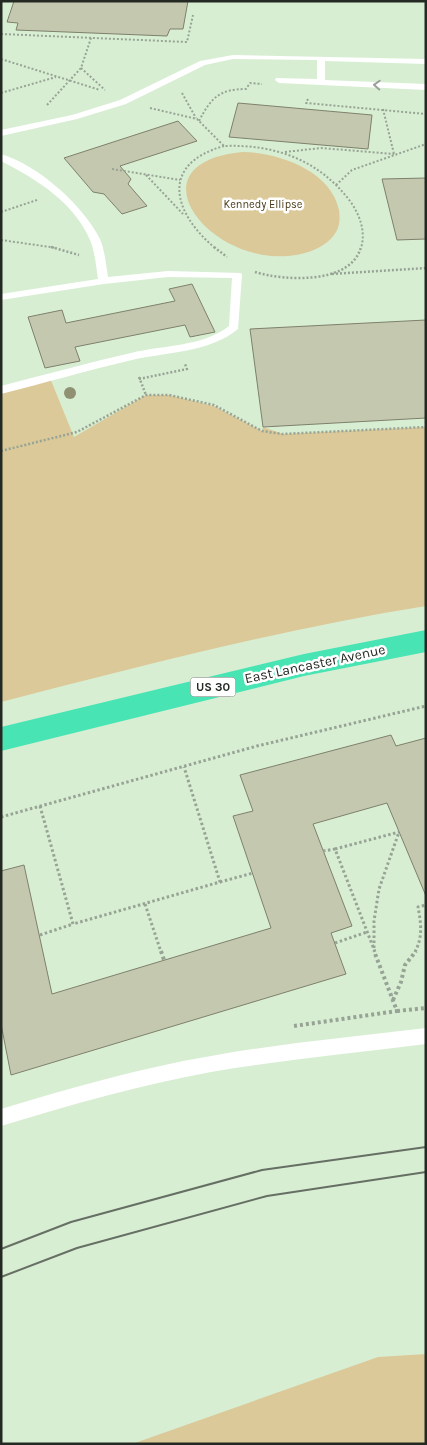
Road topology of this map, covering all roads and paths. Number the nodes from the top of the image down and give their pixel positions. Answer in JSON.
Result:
{"nodes":[{"id":1,"x":193,"y":15,"type":"dead end"},
{"id":2,"x":1,"y":34,"type":"edge"},
{"id":3,"x":91,"y":38,"type":"junction"},
{"id":4,"x":321,"y":58,"type":"junction"},
{"id":5,"x":426,"y":62,"type":"edge"},
{"id":6,"x":81,"y":68,"type":"junction"},
{"id":7,"x":189,"y":70,"type":"junction"},
{"id":8,"x":58,"y":76,"type":"dead end"},
{"id":9,"x":279,"y":80,"type":"dead end"},
{"id":10,"x":70,"y":81,"type":"dead end"},
{"id":11,"x":320,"y":82,"type":"junction"},
{"id":12,"x":263,"y":84,"type":"dead end"},
{"id":13,"x":426,"y":87,"type":"edge"},
{"id":14,"x":1,"y":93,"type":"edge"},
{"id":15,"x":109,"y":93,"type":"dead end"},
{"id":16,"x":309,"y":95,"type":"dead end"},
{"id":17,"x":383,"y":109,"type":"junction"},
{"id":18,"x":426,"y":114,"type":"edge"},
{"id":19,"x":4,"y":135,"type":"edge"},
{"id":20,"x":426,"y":144,"type":"edge"},
{"id":21,"x":284,"y":152,"type":"junction"},
{"id":22,"x":394,"y":154,"type":"junction"},
{"id":23,"x":1,"y":157,"type":"edge"},
{"id":24,"x":112,"y":169,"type":"dead end"},
{"id":25,"x":146,"y":174,"type":"junction"},
{"id":26,"x":180,"y":180,"type":"junction"},
{"id":27,"x":336,"y":185,"type":"junction"},
{"id":28,"x":59,"y":193,"type":"junction"},
{"id":29,"x":1,"y":212,"type":"edge"},
{"id":30,"x":187,"y":219,"type":"junction"},
{"id":31,"x":1,"y":240,"type":"edge"},
{"id":32,"x":233,"y":261,"type":"dead end"},
{"id":33,"x":100,"y":262,"type":"junction"},
{"id":34,"x":426,"y":268,"type":"edge"},
{"id":35,"x":249,"y":270,"type":"dead end"},
{"id":36,"x":328,"y":275,"type":"junction"},
{"id":37,"x":104,"y":282,"type":"junction"},
{"id":38,"x":1,"y":297,"type":"edge"},
{"id":39,"x":1,"y":390,"type":"edge"},
{"id":40,"x":426,"y":427,"type":"edge"},
{"id":41,"x":1,"y":451,"type":"edge"},
{"id":42,"x":426,"y":641,"type":"edge"},
{"id":43,"x":426,"y":706,"type":"edge"},
{"id":44,"x":1,"y":740,"type":"edge"},
{"id":45,"x":184,"y":767,"type":"junction"},
{"id":46,"x":40,"y":806,"type":"junction"},
{"id":47,"x":1,"y":817,"type":"edge"},
{"id":48,"x":336,"y":849,"type":"junction"},
{"id":49,"x":324,"y":851,"type":"dead end"},
{"id":50,"x":253,"y":873,"type":"dead end"},
{"id":51,"x":220,"y":882,"type":"junction"},
{"id":52,"x":145,"y":904,"type":"junction"},
{"id":53,"x":426,"y":905,"type":"edge"},
{"id":54,"x":73,"y":924,"type":"junction"},
{"id":55,"x":367,"y":932,"type":"junction"},
{"id":56,"x":40,"y":935,"type":"dead end"},
{"id":57,"x":335,"y":942,"type":"dead end"},
{"id":58,"x":374,"y":949,"type":"junction"},
{"id":59,"x":164,"y":960,"type":"dead end"},
{"id":60,"x":393,"y":1000,"type":"junction"},
{"id":61,"x":426,"y":1008,"type":"edge"},
{"id":62,"x":397,"y":1011,"type":"junction"},
{"id":63,"x":292,"y":1026,"type":"dead end"},
{"id":64,"x":426,"y":1036,"type":"edge"},
{"id":65,"x":1,"y":1118,"type":"edge"}],
"edges":[{"from":1,"to":3,"type":"path"},
{"from":2,"to":3,"type":"path"},
{"from":3,"to":6,"type":"path"},
{"from":4,"to":5,"type":"lane"},
{"from":4,"to":7,"type":"lane"},
{"from":4,"to":11,"type":"lane"},
{"from":6,"to":10,"type":"path"},
{"from":6,"to":15,"type":"path"},
{"from":7,"to":12,"type":"path"},
{"from":7,"to":19,"type":"lane"},
{"from":8,"to":14,"type":"path"},
{"from":9,"to":11,"type":"lane"},
{"from":13,"to":11,"type":"lane","one_way":true},
{"from":16,"to":17,"type":"path"},
{"from":17,"to":18,"type":"path"},
{"from":17,"to":22,"type":"path"},
{"from":20,"to":22,"type":"path"},
{"from":21,"to":22,"type":"path"},
{"from":21,"to":26,"type":"path"},
{"from":21,"to":27,"type":"path"},
{"from":22,"to":27,"type":"path"},
{"from":23,"to":28,"type":"lane"},
{"from":24,"to":25,"type":"path"},
{"from":25,"to":26,"type":"path"},
{"from":25,"to":30,"type":"path"},
{"from":26,"to":30,"type":"path"},
{"from":27,"to":36,"type":"path"},
{"from":28,"to":29,"type":"path"},
{"from":28,"to":33,"type":"lane"},
{"from":30,"to":32,"type":"path"},
{"from":31,"to":33,"type":"path"},
{"from":33,"to":37,"type":"lane"},
{"from":34,"to":36,"type":"path"},
{"from":35,"to":36,"type":"path"},
{"from":37,"to":38,"type":"lane"},
{"from":37,"to":39,"type":"lane"},
{"from":40,"to":41,"type":"path"},
{"from":42,"to":44,"type":"highway","name":"East Lancaster Avenue","number":"US 30"},
{"from":43,"to":45,"type":"path"},
{"from":45,"to":46,"type":"path"},
{"from":45,"to":51,"type":"path"},
{"from":46,"to":47,"type":"path"},
{"from":46,"to":54,"type":"path"},
{"from":48,"to":49,"type":"path"},
{"from":48,"to":55,"type":"path"},
{"from":48,"to":58,"type":"path"},
{"from":50,"to":51,"type":"path"},
{"from":51,"to":52,"type":"path"},
{"from":52,"to":54,"type":"path"},
{"from":52,"to":59,"type":"path"},
{"from":53,"to":60,"type":"path"},
{"from":54,"to":56,"type":"path"},
{"from":55,"to":57,"type":"path"},
{"from":55,"to":58,"type":"path"},
{"from":58,"to":60,"type":"path"},
{"from":60,"to":62,"type":"path"},
{"from":61,"to":62,"type":"path"},
{"from":62,"to":63,"type":"path"},
{"from":64,"to":65,"type":"lane"}]}
